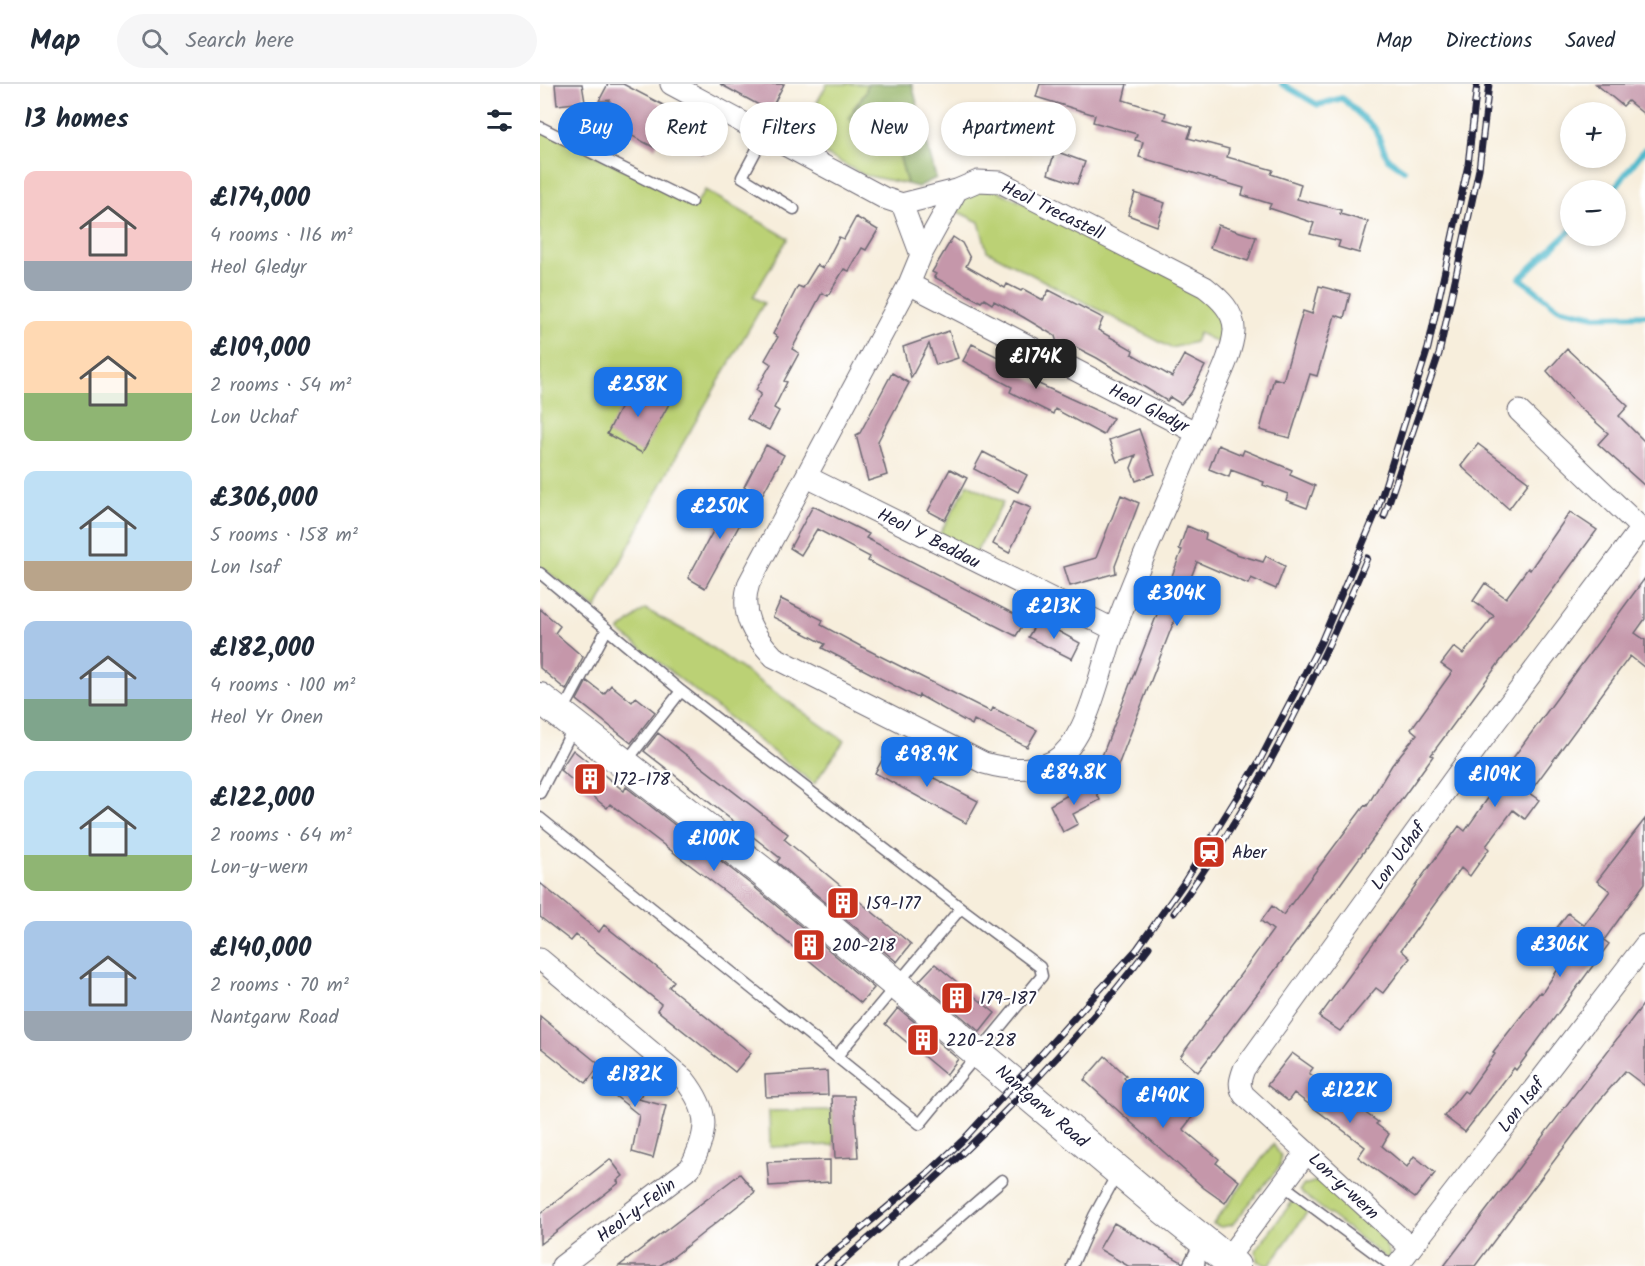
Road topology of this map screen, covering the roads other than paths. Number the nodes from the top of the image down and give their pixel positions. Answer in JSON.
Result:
{"nodes":[{"id":1,"x":671,"y":84,"type":"edge"},
{"id":2,"x":740,"y":121,"type":"edge"},
{"id":3,"x":540,"y":127,"type":"edge"},
{"id":4,"x":753,"y":156,"type":"edge"},
{"id":5,"x":806,"y":156,"type":"edge"},
{"id":6,"x":957,"y":190,"type":"junction"},
{"id":7,"x":691,"y":202,"type":"dead end"},
{"id":8,"x":902,"y":204,"type":"junction"},
{"id":9,"x":794,"y":209,"type":"dead end"},
{"id":10,"x":921,"y":255,"type":"junction"},
{"id":11,"x":909,"y":284,"type":"junction"},
{"id":12,"x":1519,"y":411,"type":"dead end"},
{"id":13,"x":1197,"y":432,"type":"junction"},
{"id":14,"x":807,"y":477,"type":"junction"},
{"id":15,"x":1643,"y":530,"type":"edge"},
{"id":16,"x":540,"y":573,"type":"edge"},
{"id":17,"x":608,"y":629,"type":"junction"},
{"id":18,"x":1115,"y":630,"type":"junction"},
{"id":19,"x":681,"y":691,"type":"junction"},
{"id":20,"x":558,"y":714,"type":"edge"},
{"id":21,"x":624,"y":765,"type":"junction"},
{"id":22,"x":540,"y":793,"type":"edge"},
{"id":23,"x":540,"y":818,"type":"edge"},
{"id":24,"x":961,"y":908,"type":"junction"},
{"id":25,"x":1645,"y":945,"type":"edge"},
{"id":26,"x":540,"y":959,"type":"edge"},
{"id":27,"x":897,"y":984,"type":"junction"},
{"id":28,"x":979,"y":1051,"type":"junction"},
{"id":29,"x":837,"y":1056,"type":"junction"},
{"id":30,"x":1244,"y":1070,"type":"joint"},
{"id":31,"x":1306,"y":1152,"type":"junction"},
{"id":32,"x":1119,"y":1172,"type":"junction"},
{"id":33,"x":1002,"y":1180,"type":"dead end"},
{"id":34,"x":1283,"y":1185,"type":"junction"},
{"id":35,"x":1410,"y":1247,"type":"junction"},
{"id":36,"x":1210,"y":1260,"type":"edge"},
{"id":37,"x":562,"y":1266,"type":"edge"},
{"id":38,"x":903,"y":1266,"type":"edge"},
{"id":39,"x":1072,"y":1266,"type":"edge"},
{"id":40,"x":1392,"y":1266,"type":"edge"},
{"id":41,"x":1397,"y":1266,"type":"edge"}],
"edges":[{"from":1,"to":2,"type":"street"},
{"from":3,"to":7,"type":"lane"},
{"from":4,"to":9,"type":"lane"},
{"from":5,"to":8,"type":"street"},
{"from":6,"to":8,"type":"street","name":"Heol Trecastell"},
{"from":6,"to":10,"type":"street","name":"Heol Trecastell"},
{"from":6,"to":13,"type":"street","name":"Heol Trecastell"},
{"from":8,"to":10,"type":"street"},
{"from":10,"to":11,"type":"street","name":"Heol Trecastell"},
{"from":11,"to":13,"type":"street","name":"Heol Gledyr"},
{"from":11,"to":14,"type":"street","name":"Heol Trecastell"},
{"from":12,"to":15,"type":"street"},
{"from":13,"to":18,"type":"street","name":"Heol Trecastell"},
{"from":14,"to":18,"type":"street","name":"Heol Y Beddau"},
{"from":14,"to":18,"type":"street","name":"Heol Trecastell"},
{"from":15,"to":30,"type":"street","name":"Lon Uchaf"},
{"from":16,"to":17,"type":"lane"},
{"from":17,"to":19,"type":"lane"},
{"from":17,"to":20,"type":"lane"},
{"from":19,"to":21,"type":"lane"},
{"from":19,"to":24,"type":"lane"},
{"from":20,"to":21,"type":"main road","name":"Nantgarw Road"},
{"from":20,"to":22,"type":"lane"},
{"from":21,"to":27,"type":"main road","name":"Nantgarw Road"},
{"from":23,"to":29,"type":"lane"},
{"from":24,"to":27,"type":"lane"},
{"from":24,"to":28,"type":"lane"},
{"from":25,"to":35,"type":"street","name":"Lon Isaf"},
{"from":26,"to":37,"type":"street","name":"Heol-y-Felin"},
{"from":27,"to":28,"type":"main road","name":"Nantgarw Road"},
{"from":27,"to":29,"type":"lane"},
{"from":28,"to":29,"type":"lane"},
{"from":28,"to":32,"type":"main road","name":"Nantgarw Road"},
{"from":30,"to":31,"type":"street","name":"Lon-y-wern"},
{"from":31,"to":34,"type":"street"},
{"from":31,"to":35,"type":"street","name":"Lon-y-wern"},
{"from":32,"to":36,"type":"main road","name":"Nantgarw Road"},
{"from":32,"to":39,"type":"lane"},
{"from":33,"to":38,"type":"lane"},
{"from":34,"to":36,"type":"street"},
{"from":34,"to":40,"type":"lane"},
{"from":35,"to":41,"type":"street","name":"Lon Isaf"}]}
